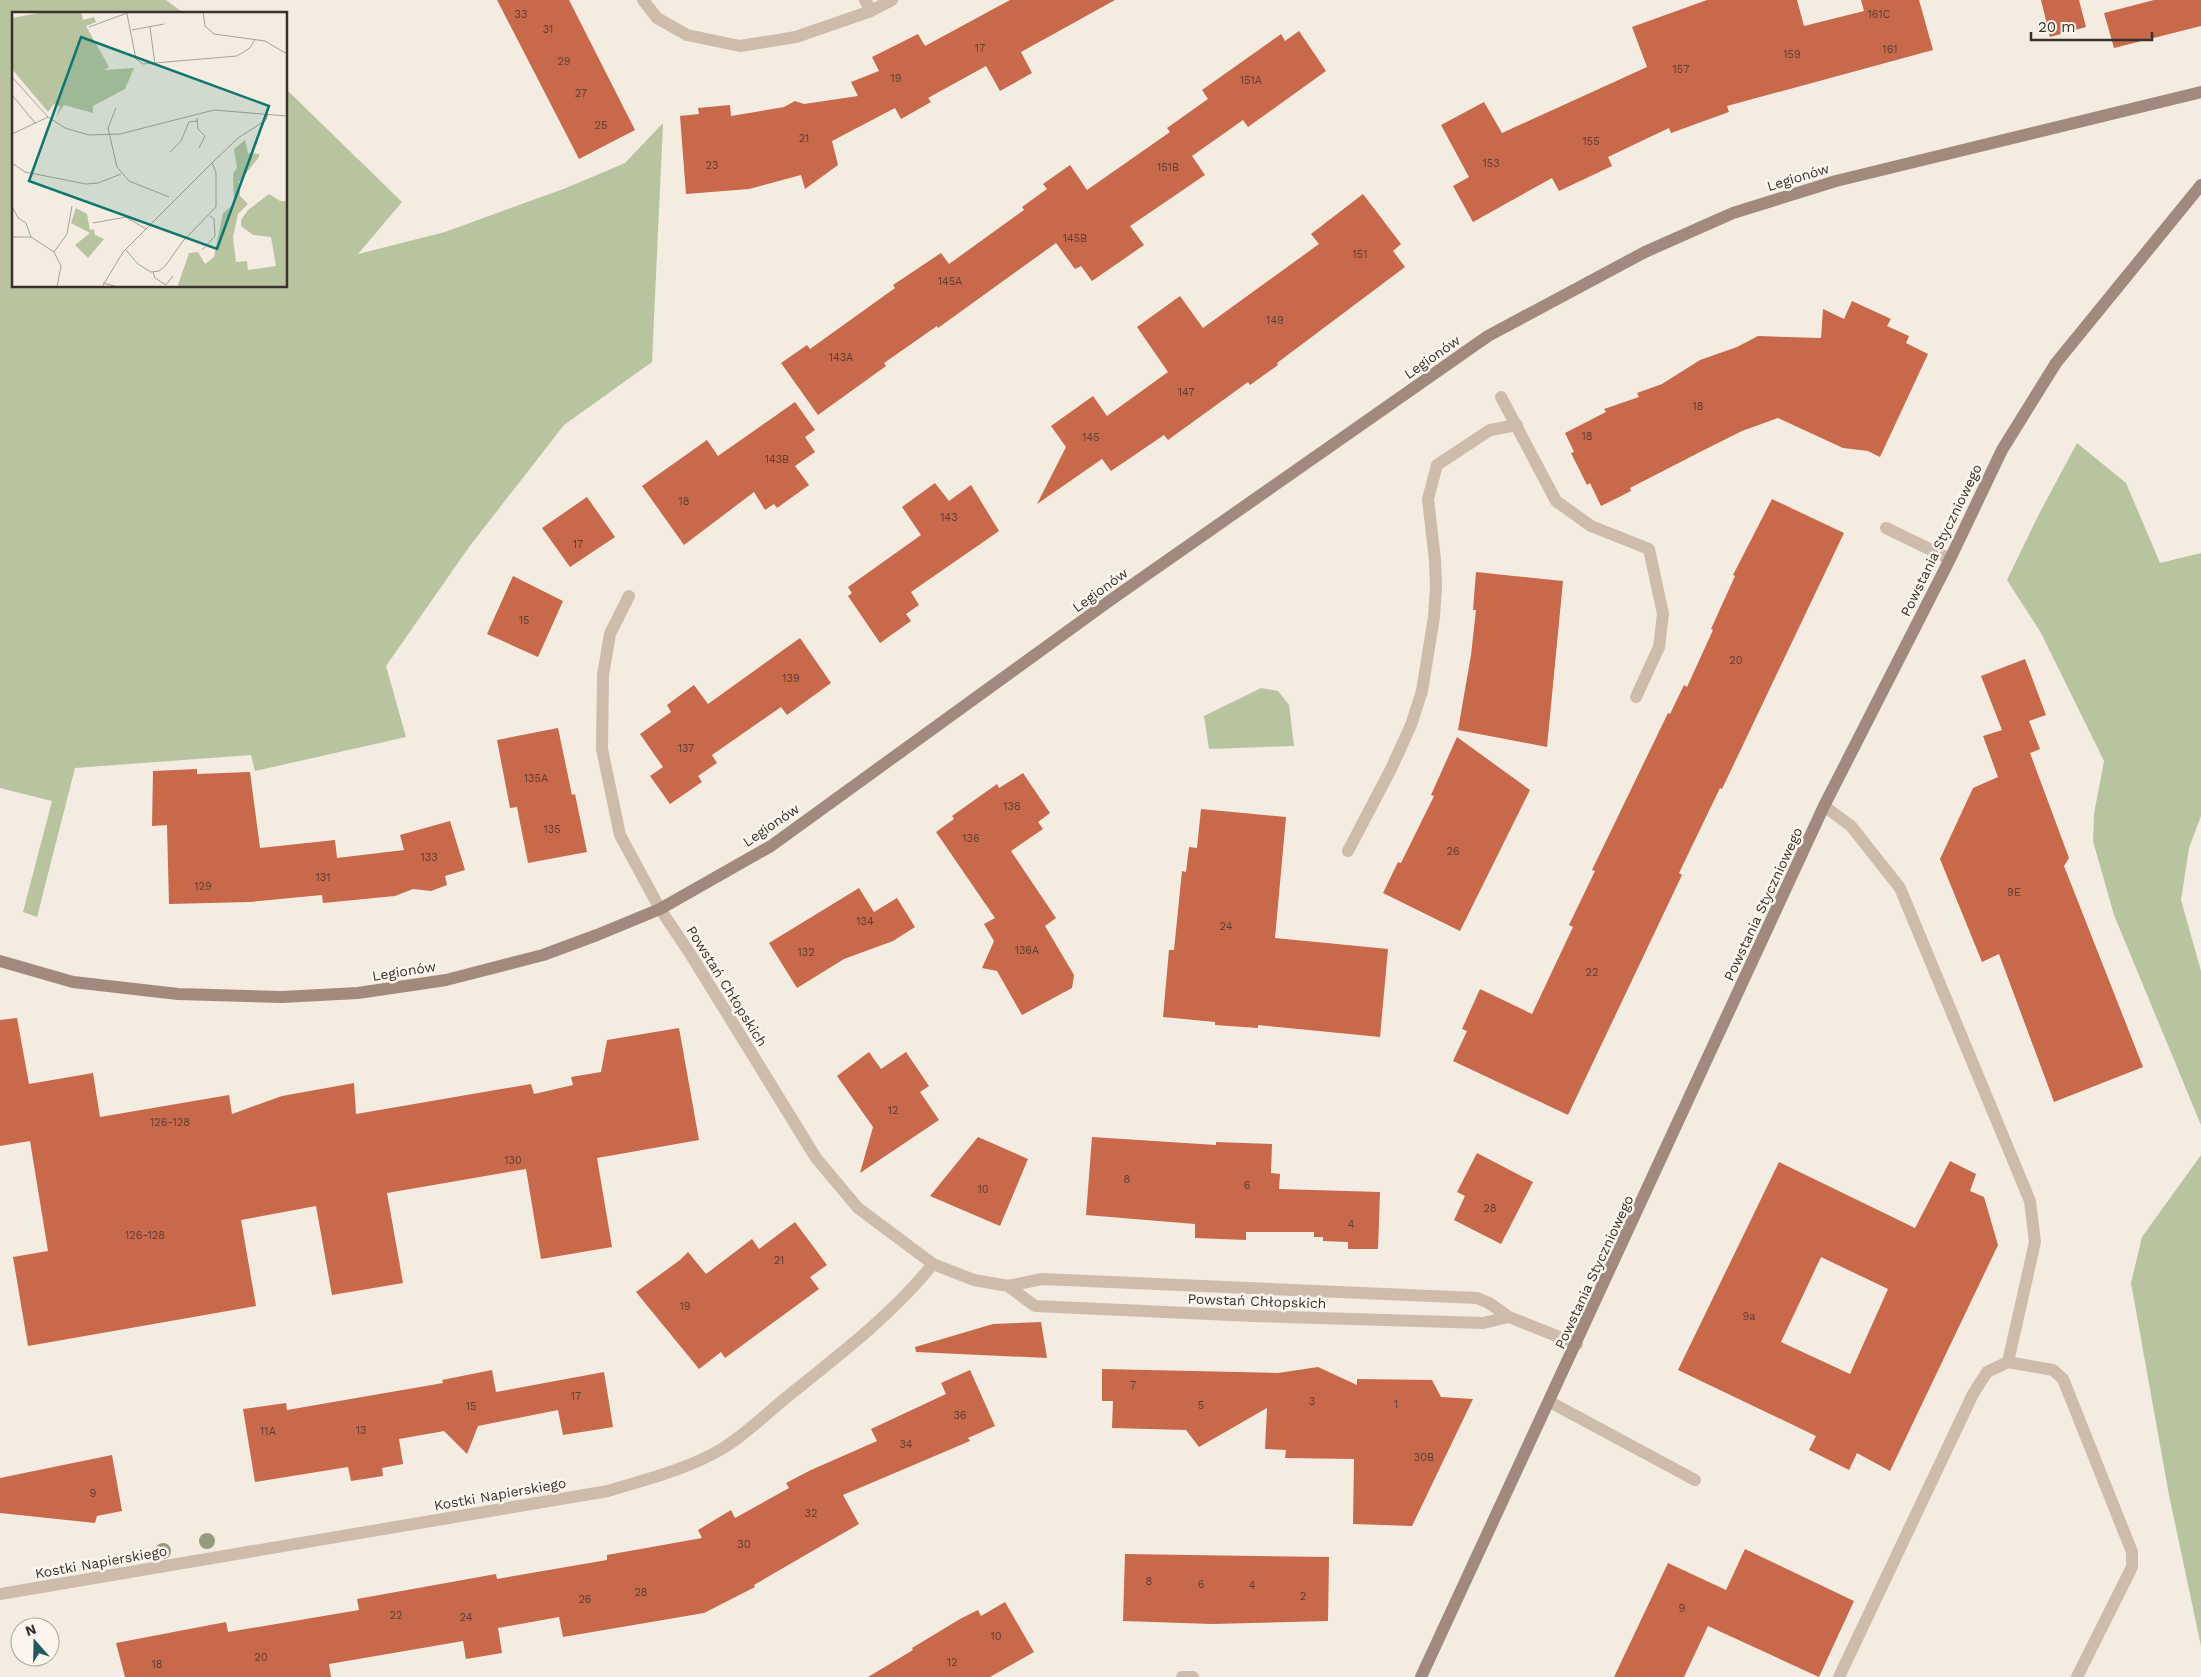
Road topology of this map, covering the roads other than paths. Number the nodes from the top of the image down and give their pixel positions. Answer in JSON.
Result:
{"nodes":[{"id":1,"x":643,"y":0,"type":"edge"},
{"id":2,"x":892,"y":0,"type":"edge"},
{"id":3,"x":868,"y":6,"type":"edge"},
{"id":4,"x":2201,"y":92,"type":"edge"},
{"id":5,"x":2201,"y":185,"type":"edge"},
{"id":6,"x":1501,"y":397,"type":"dead end"},
{"id":7,"x":1517,"y":425,"type":"junction"},
{"id":8,"x":1886,"y":528,"type":"dead end"},
{"id":9,"x":1950,"y":560,"type":"junction"},
{"id":10,"x":629,"y":596,"type":"dead end"},
{"id":11,"x":1636,"y":697,"type":"dead end"},
{"id":12,"x":1824,"y":806,"type":"junction"},
{"id":13,"x":1348,"y":851,"type":"dead end"},
{"id":14,"x":660,"y":909,"type":"junction"},
{"id":15,"x":0,"y":961,"type":"edge"},
{"id":16,"x":933,"y":1264,"type":"junction"},
{"id":17,"x":1008,"y":1286,"type":"junction"},
{"id":18,"x":1510,"y":1317,"type":"junction"},
{"id":19,"x":1577,"y":1344,"type":"junction"},
{"id":20,"x":2008,"y":1362,"type":"junction"},
{"id":21,"x":1550,"y":1402,"type":"junction"},
{"id":22,"x":1695,"y":1480,"type":"dead end"},
{"id":23,"x":0,"y":1594,"type":"edge"},
{"id":24,"x":1182,"y":1677,"type":"edge"},
{"id":25,"x":1193,"y":1677,"type":"edge"},
{"id":26,"x":1422,"y":1677,"type":"edge"},
{"id":27,"x":1839,"y":1677,"type":"edge"},
{"id":28,"x":2077,"y":1677,"type":"edge"}],
"edges":[{"from":1,"to":3,"type":"street"},
{"from":2,"to":3,"type":"street"},
{"from":4,"to":14,"type":"street","name":"Legionów"},
{"from":5,"to":9,"type":"street","name":"Powstania Styczniowego"},
{"from":6,"to":7,"type":"street"},
{"from":7,"to":11,"type":"street"},
{"from":7,"to":13,"type":"street"},
{"from":8,"to":9,"type":"street"},
{"from":9,"to":12,"type":"street","name":"Powstania Styczniowego"},
{"from":10,"to":14,"type":"street","name":"Powstań Chłopskich"},
{"from":12,"to":19,"type":"street","name":"Powstania Styczniowego"},
{"from":12,"to":20,"type":"street"},
{"from":14,"to":15,"type":"street","name":"Legionów"},
{"from":14,"to":16,"type":"street","name":"Powstań Chłopskich"},
{"from":16,"to":17,"type":"street","name":"Powstań Chłopskich"},
{"from":16,"to":23,"type":"street","name":"Kostki Napierskiego"},
{"from":17,"to":18,"type":"street","name":"Powstań Chłopskich"},
{"from":17,"to":18,"type":"street","name":"Powstań Chłopskich"},
{"from":18,"to":19,"type":"street","name":"Powstań Chłopskich"},
{"from":19,"to":21,"type":"street","name":"Powstania Styczniowego"},
{"from":20,"to":27,"type":"street"},
{"from":20,"to":28,"type":"street"},
{"from":21,"to":22,"type":"street"},
{"from":21,"to":26,"type":"street","name":"Powstania Styczniowego"},
{"from":24,"to":25,"type":"street"}]}
